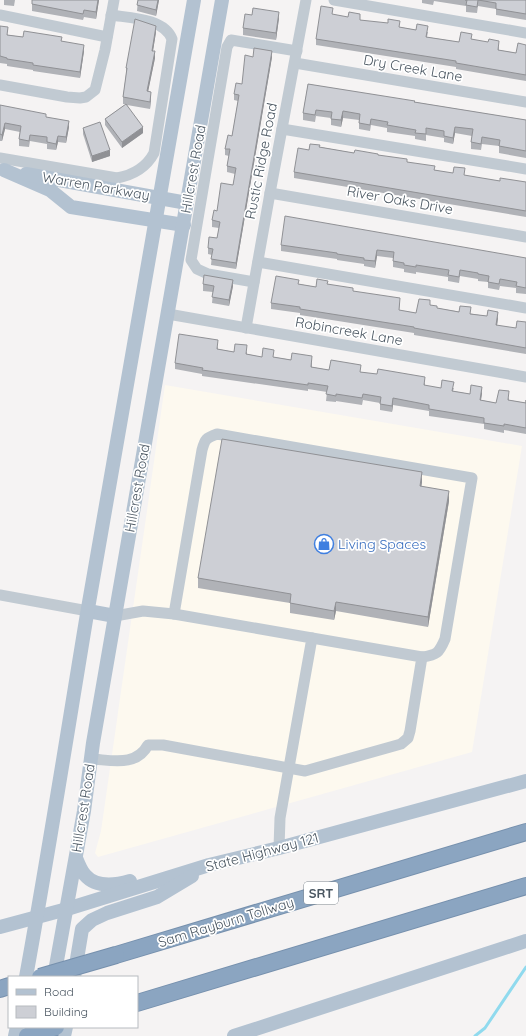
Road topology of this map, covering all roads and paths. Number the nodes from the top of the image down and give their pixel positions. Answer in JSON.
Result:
{"nodes":[{"id":1,"x":114,"y":0,"type":"edge"},
{"id":2,"x":194,"y":0,"type":"edge"},
{"id":3,"x":222,"y":0,"type":"edge"},
{"id":4,"x":305,"y":0,"type":"edge"},
{"id":5,"x":334,"y":0,"type":"edge"},
{"id":6,"x":0,"y":15,"type":"edge"},
{"id":7,"x":111,"y":15,"type":"junction"},
{"id":8,"x":526,"y":33,"type":"edge"},
{"id":9,"x":107,"y":37,"type":"junction"},
{"id":10,"x":297,"y":51,"type":"junction"},
{"id":11,"x":295,"y":63,"type":"junction"},
{"id":12,"x":0,"y":85,"type":"edge"},
{"id":13,"x":526,"y":102,"type":"edge"},
{"id":14,"x":282,"y":128,"type":"junction"},
{"id":15,"x":1,"y":166,"type":"edge"},
{"id":16,"x":526,"y":169,"type":"edge"},
{"id":17,"x":270,"y":193,"type":"junction"},
{"id":18,"x":160,"y":197,"type":"junction"},
{"id":19,"x":187,"y":203,"type":"junction"},
{"id":20,"x":156,"y":221,"type":"junction"},
{"id":21,"x":184,"y":225,"type":"junction"},
{"id":22,"x":526,"y":237,"type":"edge"},
{"id":23,"x":258,"y":262,"type":"junction"},
{"id":24,"x":254,"y":282,"type":"junction"},
{"id":25,"x":526,"y":308,"type":"edge"},
{"id":26,"x":168,"y":314,"type":"junction"},
{"id":27,"x":246,"y":328,"type":"junction"},
{"id":28,"x":526,"y":377,"type":"edge"},
{"id":29,"x":0,"y":595,"type":"edge"},
{"id":30,"x":88,"y":611,"type":"junction"},
{"id":31,"x":174,"y":614,"type":"junction"},
{"id":32,"x":115,"y":616,"type":"junction"},
{"id":33,"x":312,"y":638,"type":"junction"},
{"id":34,"x":422,"y":657,"type":"junction"},
{"id":35,"x":91,"y":759,"type":"junction"},
{"id":36,"x":289,"y":768,"type":"junction"},
{"id":37,"x":526,"y":781,"type":"edge"},
{"id":38,"x":526,"y":832,"type":"edge"},
{"id":39,"x":279,"y":848,"type":"junction"},
{"id":40,"x":76,"y":858,"type":"junction"},
{"id":41,"x":209,"y":865,"type":"junction"},
{"id":42,"x":526,"y":886,"type":"edge"},
{"id":43,"x":67,"y":908,"type":"junction"},
{"id":44,"x":38,"y":916,"type":"junction"},
{"id":45,"x":0,"y":927,"type":"edge"},
{"id":46,"x":526,"y":941,"type":"edge"},
{"id":47,"x":26,"y":976,"type":"edge"},
{"id":48,"x":43,"y":976,"type":"edge"},
{"id":49,"x":54,"y":976,"type":"edge"},
{"id":50,"x":74,"y":976,"type":"edge"},
{"id":51,"x":138,"y":1002,"type":"edge"},
{"id":52,"x":53,"y":1028,"type":"edge"},
{"id":53,"x":27,"y":1036,"type":"edge"},
{"id":54,"x":234,"y":1036,"type":"edge"}],
"edges":[{"from":1,"to":7,"type":"street"},
{"from":2,"to":18,"type":"main road","name":"Hillcrest Road"},
{"from":3,"to":19,"type":"main road","name":"Hillcrest Road"},
{"from":4,"to":10,"type":"street","name":"Rustic Ridge Road"},
{"from":5,"to":8,"type":"street"},
{"from":6,"to":9,"type":"street"},
{"from":7,"to":9,"type":"street"},
{"from":7,"to":15,"type":"street"},
{"from":9,"to":12,"type":"street"},
{"from":10,"to":11,"type":"street","name":"Rustic Ridge Road"},
{"from":10,"to":24,"type":"street"},
{"from":11,"to":13,"type":"street","name":"Dry Creek Lane"},
{"from":11,"to":14,"type":"street","name":"Rustic Ridge Road"},
{"from":14,"to":16,"type":"street"},
{"from":14,"to":17,"type":"street","name":"Rustic Ridge Road"},
{"from":15,"to":18,"type":"main road","name":"Warren Parkway"},
{"from":15,"to":20,"type":"main road","name":"Warren Parkway"},
{"from":17,"to":22,"type":"street","name":"River Oaks Drive"},
{"from":17,"to":23,"type":"street","name":"Rustic Ridge Road"},
{"from":18,"to":19,"type":"main road","name":"Warren Parkway"},
{"from":18,"to":20,"type":"main road","name":"Hillcrest Road"},
{"from":19,"to":21,"type":"main road","name":"Hillcrest Road"},
{"from":20,"to":21,"type":"main road","name":"Warren Parkway"},
{"from":20,"to":30,"type":"main road","name":"Hillcrest Road"},
{"from":21,"to":26,"type":"main road","name":"Hillcrest Road"},
{"from":23,"to":24,"type":"street","name":"Rustic Ridge Road"},
{"from":23,"to":25,"type":"street"},
{"from":24,"to":27,"type":"street","name":"Rustic Ridge Road"},
{"from":26,"to":27,"type":"street","name":"Robincreek Lane"},
{"from":26,"to":32,"type":"main road","name":"Hillcrest Road"},
{"from":27,"to":28,"type":"street","name":"Robincreek Lane"},
{"from":29,"to":30,"type":"street"},
{"from":30,"to":32,"type":"main road"},
{"from":30,"to":44,"type":"main road","name":"Hillcrest Road"},
{"from":31,"to":32,"type":"street"},
{"from":31,"to":33,"type":"street"},
{"from":31,"to":34,"type":"street"},
{"from":32,"to":35,"type":"main road","name":"Hillcrest Road"},
{"from":33,"to":34,"type":"street"},
{"from":33,"to":36,"type":"street"},
{"from":34,"to":36,"type":"street"},
{"from":35,"to":36,"type":"street"},
{"from":35,"to":40,"type":"main road","name":"Hillcrest Road"},
{"from":36,"to":39,"type":"street"},
{"from":37,"to":39,"type":"main road","name":"State Highway 121"},
{"from":38,"to":48,"type":"highway","name":"Sam Rayburn Tollway","number":"SRT","bridge":true},
{"from":39,"to":41,"type":"main road","name":"State Highway 121"},
{"from":40,"to":41,"type":"main road"},
{"from":40,"to":43,"type":"main road","name":"Hillcrest Road"},
{"from":41,"to":43,"type":"main road","name":"State Highway 121"},
{"from":41,"to":50,"type":"main road"},
{"from":42,"to":51,"type":"highway"},
{"from":43,"to":44,"type":"main road","name":"State Highway 121"},
{"from":43,"to":49,"type":"main road","name":"Hillcrest Road"},
{"from":44,"to":45,"type":"main road","name":"State Highway 121"},
{"from":44,"to":47,"type":"main road","name":"Hillcrest Road"},
{"from":46,"to":54,"type":"main road"},
{"from":52,"to":53,"type":"highway","bridge":true}]}
